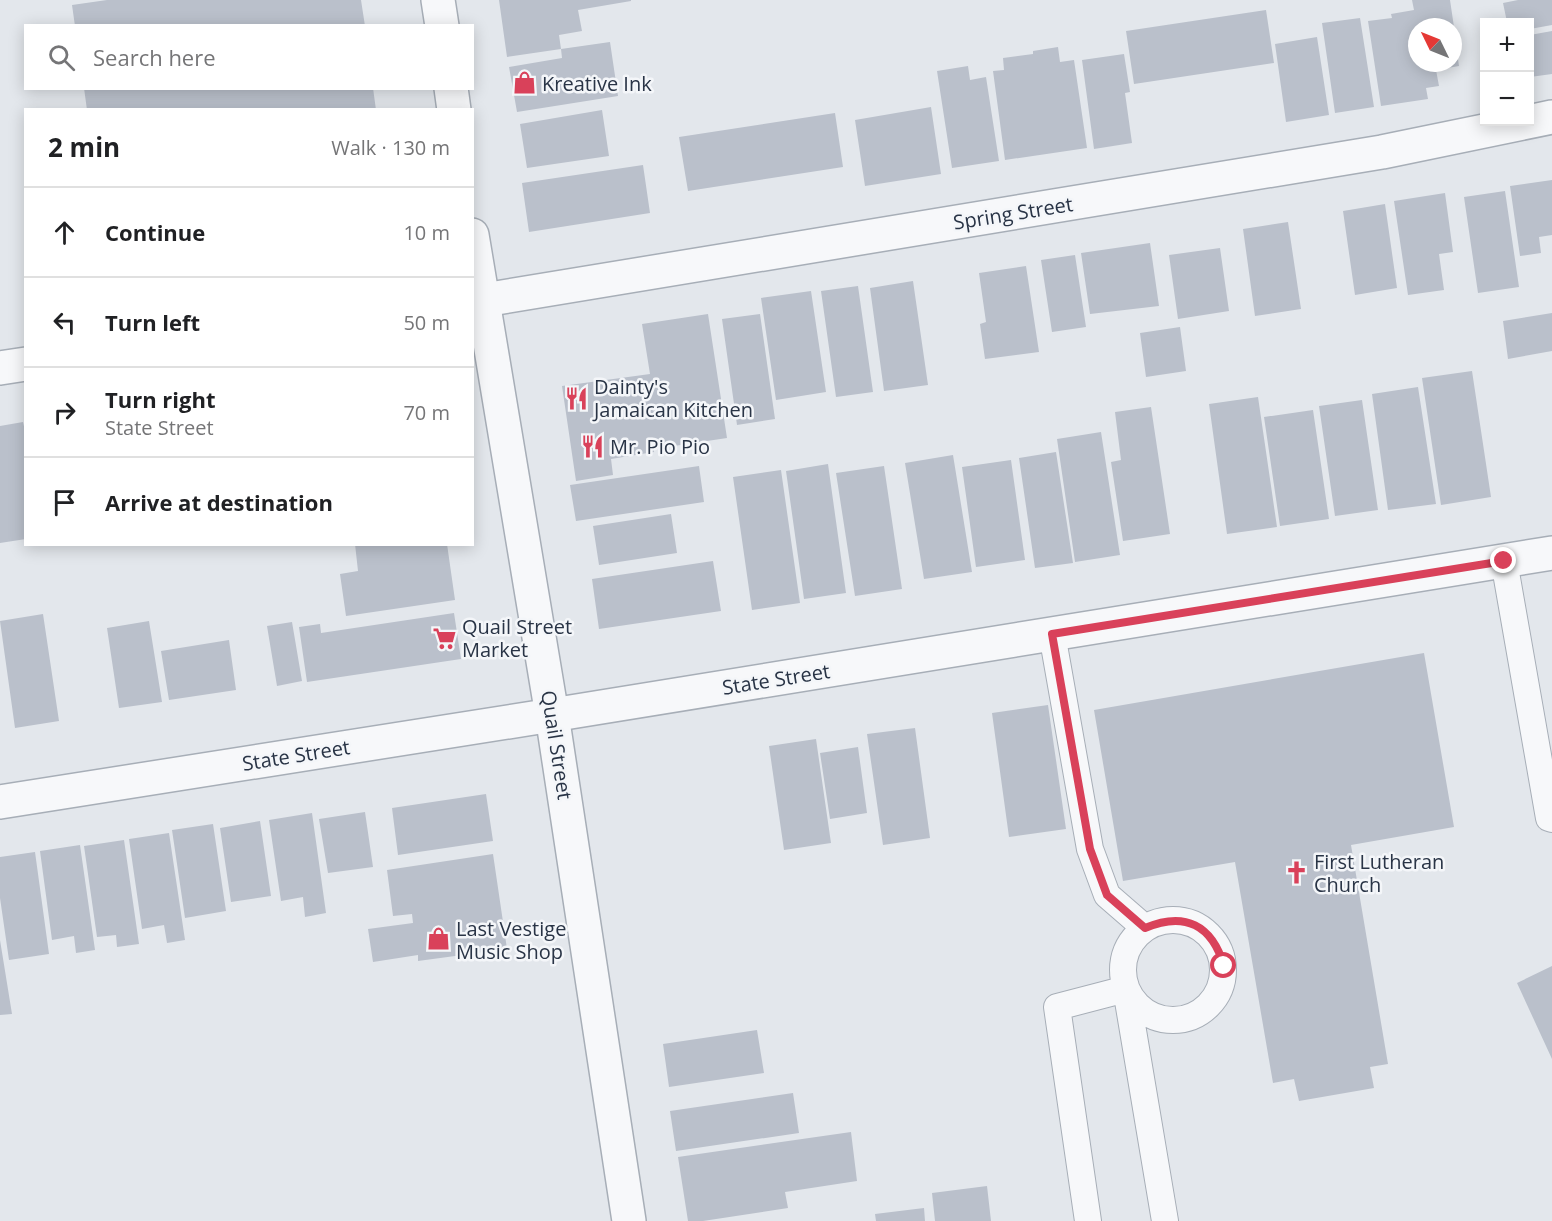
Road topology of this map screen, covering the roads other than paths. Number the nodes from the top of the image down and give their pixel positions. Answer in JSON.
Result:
{"nodes":[{"id":1,"x":438,"y":0,"type":"edge"},
{"id":2,"x":441,"y":24,"type":"edge"},
{"id":3,"x":451,"y":90,"type":"edge"},
{"id":4,"x":454,"y":108,"type":"edge"},
{"id":5,"x":1552,"y":117,"type":"edge"},
{"id":6,"x":474,"y":262,"type":"edge"},
{"id":7,"x":477,"y":302,"type":"edge"},
{"id":8,"x":24,"y":364,"type":"edge"},
{"id":9,"x":0,"y":368,"type":"edge"},
{"id":10,"x":1552,"y":554,"type":"edge"},
{"id":11,"x":1504,"y":561,"type":"junction"},
{"id":12,"x":1052,"y":634,"type":"junction"},
{"id":13,"x":552,"y":715,"type":"junction"},
{"id":14,"x":0,"y":802,"type":"edge"},
{"id":15,"x":1552,"y":819,"type":"edge"},
{"id":16,"x":1145,"y":928,"type":"junction"},
{"id":17,"x":1126,"y":989,"type":"junction"},
{"id":18,"x":628,"y":1221,"type":"edge"},
{"id":19,"x":1088,"y":1221,"type":"edge"},
{"id":20,"x":1165,"y":1221,"type":"edge"}],
"edges":[{"from":1,"to":2,"type":"street"},
{"from":3,"to":4,"type":"street"},
{"from":5,"to":7,"type":"street","name":"Spring Street"},
{"from":6,"to":7,"type":"street","name":"Quail Street"},
{"from":7,"to":13,"type":"street","name":"Quail Street"},
{"from":8,"to":9,"type":"street"},
{"from":10,"to":11,"type":"street","name":"State Street"},
{"from":11,"to":12,"type":"street","name":"State Street"},
{"from":11,"to":15,"type":"lane"},
{"from":12,"to":13,"type":"street","name":"State Street"},
{"from":12,"to":16,"type":"lane"},
{"from":13,"to":14,"type":"street","name":"State Street"},
{"from":13,"to":18,"type":"street","name":"Quail Street"},
{"from":16,"to":17,"type":"lane"},
{"from":16,"to":17,"type":"lane"},
{"from":17,"to":19,"type":"lane"},
{"from":17,"to":20,"type":"lane"}]}
